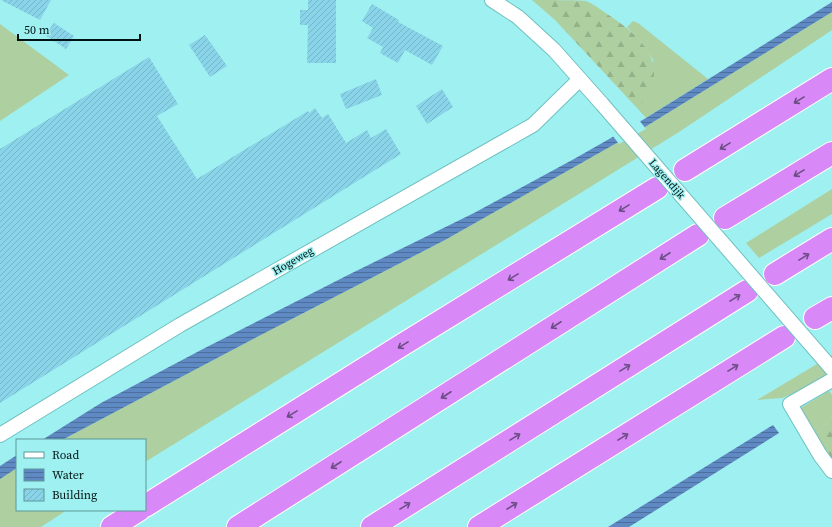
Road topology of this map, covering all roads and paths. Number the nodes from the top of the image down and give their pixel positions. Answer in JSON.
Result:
{"nodes":[{"id":1,"x":492,"y":0,"type":"edge"},
{"id":2,"x":580,"y":79,"type":"junction"},
{"id":3,"x":832,"y":79,"type":"edge"},
{"id":4,"x":832,"y":153,"type":"edge"},
{"id":5,"x":685,"y":170,"type":"dead end"},
{"id":6,"x":657,"y":188,"type":"dead end"},
{"id":7,"x":725,"y":218,"type":"dead end"},
{"id":8,"x":698,"y":235,"type":"dead end"},
{"id":9,"x":832,"y":239,"type":"edge"},
{"id":10,"x":775,"y":274,"type":"dead end"},
{"id":11,"x":747,"y":290,"type":"dead end"},
{"id":12,"x":784,"y":337,"type":"dead end"},
{"id":13,"x":832,"y":369,"type":"edge"},
{"id":14,"x":832,"y":380,"type":"edge"},
{"id":15,"x":0,"y":435,"type":"edge"},
{"id":16,"x":832,"y":471,"type":"edge"},
{"id":17,"x":146,"y":505,"type":"edge"},
{"id":18,"x":137,"y":511,"type":"edge"},
{"id":19,"x":112,"y":527,"type":"edge"},
{"id":20,"x":238,"y":527,"type":"edge"},
{"id":21,"x":372,"y":527,"type":"edge"},
{"id":22,"x":479,"y":527,"type":"edge"}],
"edges":[{"from":1,"to":2,"type":"street","name":"Lagendijk"},
{"from":2,"to":13,"type":"street","name":"Lagendijk","bridge":true},
{"from":2,"to":15,"type":"street","name":"Hogeweg"},
{"from":3,"to":5,"type":"highway","one_way":true},
{"from":4,"to":7,"type":"highway","one_way":true},
{"from":6,"to":17,"type":"highway","one_way":true},
{"from":8,"to":20,"type":"highway","one_way":true},
{"from":10,"to":9,"type":"highway","one_way":true},
{"from":21,"to":11,"type":"highway","one_way":true},
{"from":22,"to":12,"type":"highway","one_way":true},
{"from":14,"to":16,"type":"street"},
{"from":18,"to":19,"type":"highway"}]}
